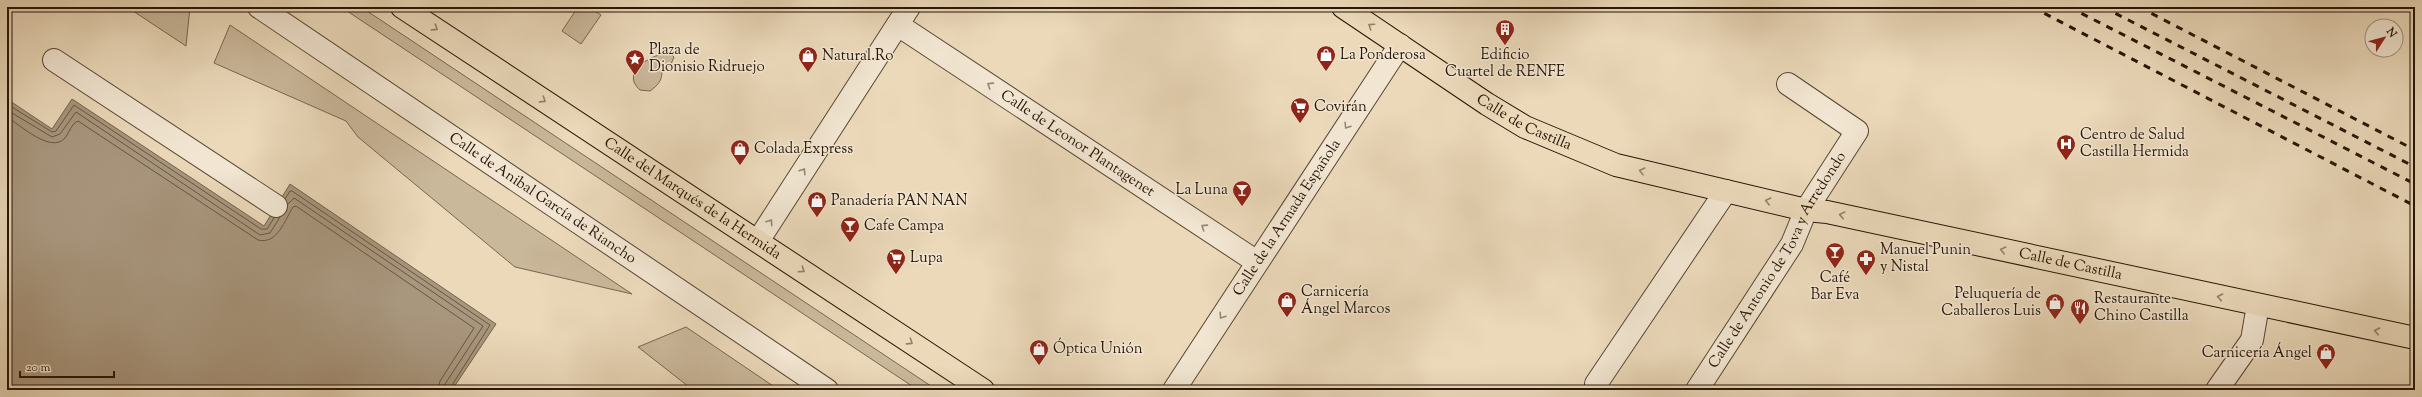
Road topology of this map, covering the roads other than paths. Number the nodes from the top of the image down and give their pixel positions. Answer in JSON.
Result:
{"nodes":[{"id":1,"x":259,"y":7,"type":"edge"},
{"id":2,"x":402,"y":7,"type":"edge"},
{"id":3,"x":1343,"y":7,"type":"edge"},
{"id":4,"x":904,"y":16,"type":"edge"},
{"id":5,"x":1400,"y":45,"type":"junction"},
{"id":6,"x":54,"y":60,"type":"dead end"},
{"id":7,"x":1788,"y":84,"type":"dead end"},
{"id":8,"x":1726,"y":191,"type":"junction"},
{"id":9,"x":276,"y":206,"type":"dead end"},
{"id":10,"x":1806,"y":210,"type":"junction"},
{"id":11,"x":758,"y":241,"type":"junction"},
{"id":12,"x":1257,"y":262,"type":"junction"},
{"id":13,"x":2258,"y":305,"type":"junction"},
{"id":14,"x":2415,"y":338,"type":"edge"},
{"id":15,"x":1596,"y":384,"type":"dead end"},
{"id":16,"x":827,"y":390,"type":"edge"},
{"id":17,"x":983,"y":390,"type":"edge"},
{"id":18,"x":1174,"y":390,"type":"edge"},
{"id":19,"x":1696,"y":390,"type":"edge"},
{"id":20,"x":2217,"y":390,"type":"edge"}],
"edges":[{"from":1,"to":16,"type":"street","name":"Calle de Anibal García de Riancho"},
{"from":2,"to":11,"type":"main road","name":"Calle del Marqués de la Hermida","one_way":true},
{"from":5,"to":3,"type":"main road","name":"Calle de Castilla","one_way":true},
{"from":11,"to":4,"type":"street","one_way":true},
{"from":12,"to":4,"type":"street","name":"Calle de Leonor Plantagenet","one_way":true},
{"from":8,"to":5,"type":"main road","name":"Calle de Castilla","one_way":true},
{"from":5,"to":12,"type":"street","name":"Calle de la Armada Española","one_way":true},
{"from":6,"to":9,"type":"street"},
{"from":7,"to":10,"type":"street","name":"Calle de Antonio de Tova y Arredondo"},
{"from":10,"to":8,"type":"main road","name":"Calle de Castilla","one_way":true},
{"from":8,"to":15,"type":"street"},
{"from":13,"to":10,"type":"main road","name":"Calle de Castilla","one_way":true},
{"from":10,"to":19,"type":"street","name":"Calle de Antonio de Tova y Arredondo"},
{"from":11,"to":17,"type":"main road","name":"Calle del Marqués de la Hermida","one_way":true},
{"from":12,"to":18,"type":"street","name":"Calle de la Armada Española","one_way":true},
{"from":14,"to":13,"type":"main road","name":"Calle de Castilla","one_way":true},
{"from":13,"to":20,"type":"street"}]}
